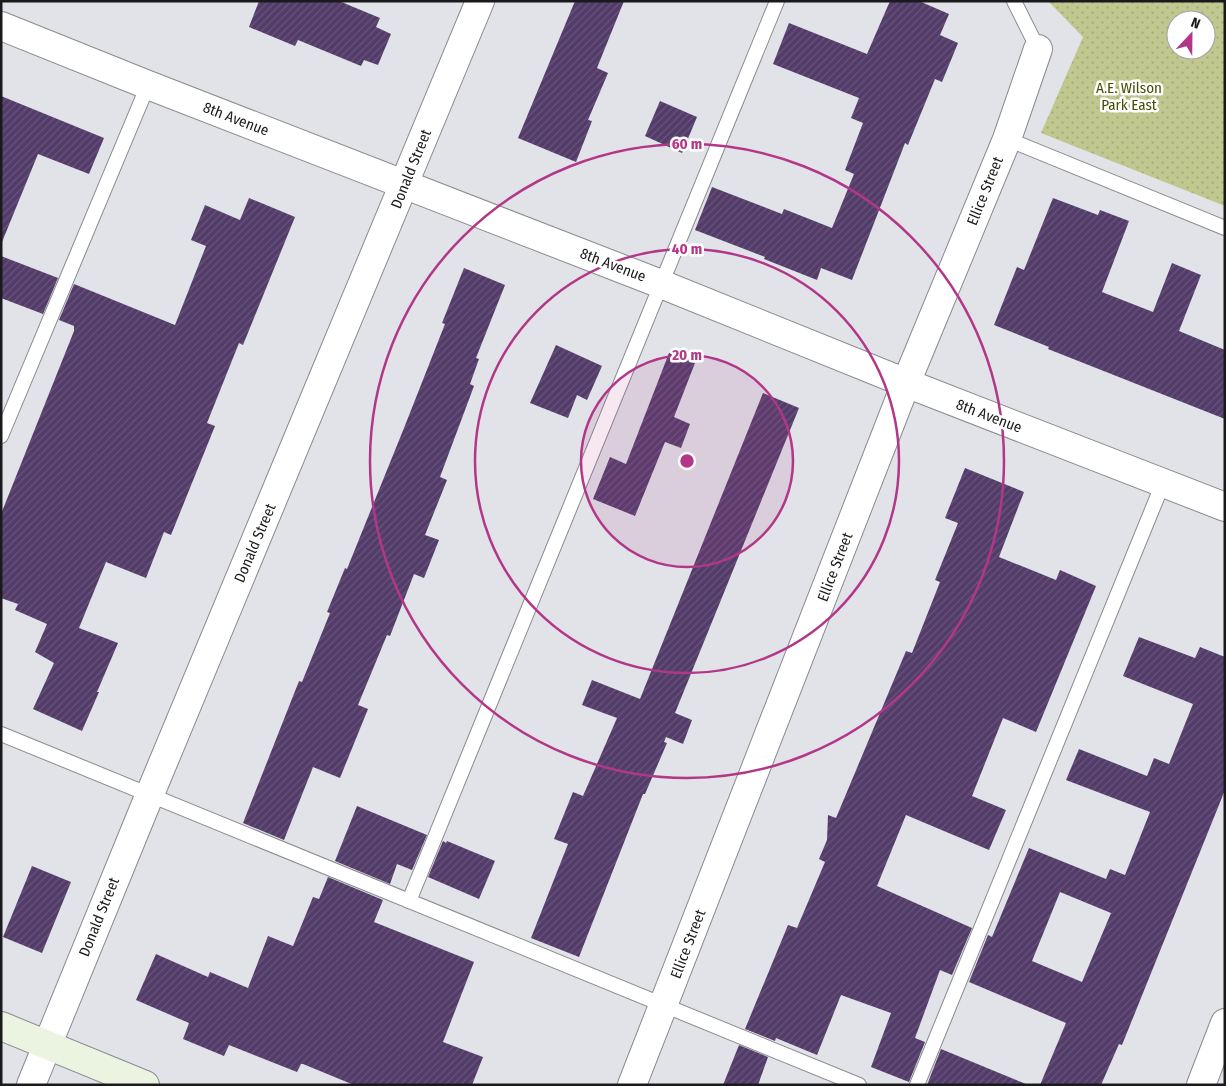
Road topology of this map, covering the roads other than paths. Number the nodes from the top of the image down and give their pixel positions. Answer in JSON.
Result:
{"nodes":[{"id":1,"x":480,"y":1,"type":"edge"},
{"id":2,"x":777,"y":1,"type":"edge"},
{"id":3,"x":1014,"y":1,"type":"edge"},
{"id":4,"x":1,"y":26,"type":"edge"},
{"id":5,"x":1038,"y":49,"type":"joint"},
{"id":6,"x":148,"y":85,"type":"junction"},
{"id":7,"x":1007,"y":139,"type":"junction"},
{"id":8,"x":405,"y":184,"type":"junction"},
{"id":9,"x":1225,"y":228,"type":"edge"},
{"id":10,"x":662,"y":284,"type":"junction"},
{"id":11,"x":906,"y":383,"type":"junction"},
{"id":12,"x":1,"y":436,"type":"edge"},
{"id":13,"x":1163,"y":483,"type":"junction"},
{"id":14,"x":1225,"y":507,"type":"edge"},
{"id":15,"x":1,"y":734,"type":"edge"},
{"id":16,"x":150,"y":794,"type":"junction"},
{"id":17,"x":409,"y":901,"type":"junction"},
{"id":18,"x":664,"y":1005,"type":"junction"},
{"id":19,"x":1225,"y":1023,"type":"edge"},
{"id":20,"x":1,"y":1026,"type":"edge"},
{"id":21,"x":47,"y":1044,"type":"junction"},
{"id":22,"x":31,"y":1085,"type":"edge"},
{"id":23,"x":145,"y":1085,"type":"edge"},
{"id":24,"x":632,"y":1085,"type":"edge"},
{"id":25,"x":859,"y":1085,"type":"edge"},
{"id":26,"x":918,"y":1085,"type":"edge"},
{"id":27,"x":1201,"y":1085,"type":"edge"}],
"edges":[{"from":1,"to":8,"type":"street","name":"Donald Street"},
{"from":2,"to":10,"type":"lane"},
{"from":3,"to":5,"type":"lane"},
{"from":4,"to":6,"type":"street","name":"8th Avenue"},
{"from":5,"to":7,"type":"street","name":"Ellice Street"},
{"from":6,"to":8,"type":"street","name":"8th Avenue"},
{"from":6,"to":12,"type":"lane"},
{"from":7,"to":9,"type":"lane"},
{"from":7,"to":11,"type":"street","name":"Ellice Street"},
{"from":8,"to":10,"type":"street","name":"8th Avenue"},
{"from":8,"to":16,"type":"street","name":"Donald Street"},
{"from":10,"to":11,"type":"street","name":"8th Avenue"},
{"from":10,"to":17,"type":"lane"},
{"from":11,"to":13,"type":"street","name":"8th Avenue"},
{"from":11,"to":18,"type":"street","name":"Ellice Street"},
{"from":13,"to":14,"type":"street","name":"8th Avenue"},
{"from":13,"to":26,"type":"lane"},
{"from":15,"to":16,"type":"lane"},
{"from":16,"to":17,"type":"lane"},
{"from":16,"to":21,"type":"street","name":"Donald Street"},
{"from":17,"to":18,"type":"lane"},
{"from":18,"to":24,"type":"street","name":"Ellice Street"},
{"from":18,"to":25,"type":"lane"},
{"from":19,"to":27,"type":"street"},
{"from":20,"to":21,"type":"main road"},
{"from":21,"to":22,"type":"street","name":"Donald Street"},
{"from":21,"to":23,"type":"main road"}]}
